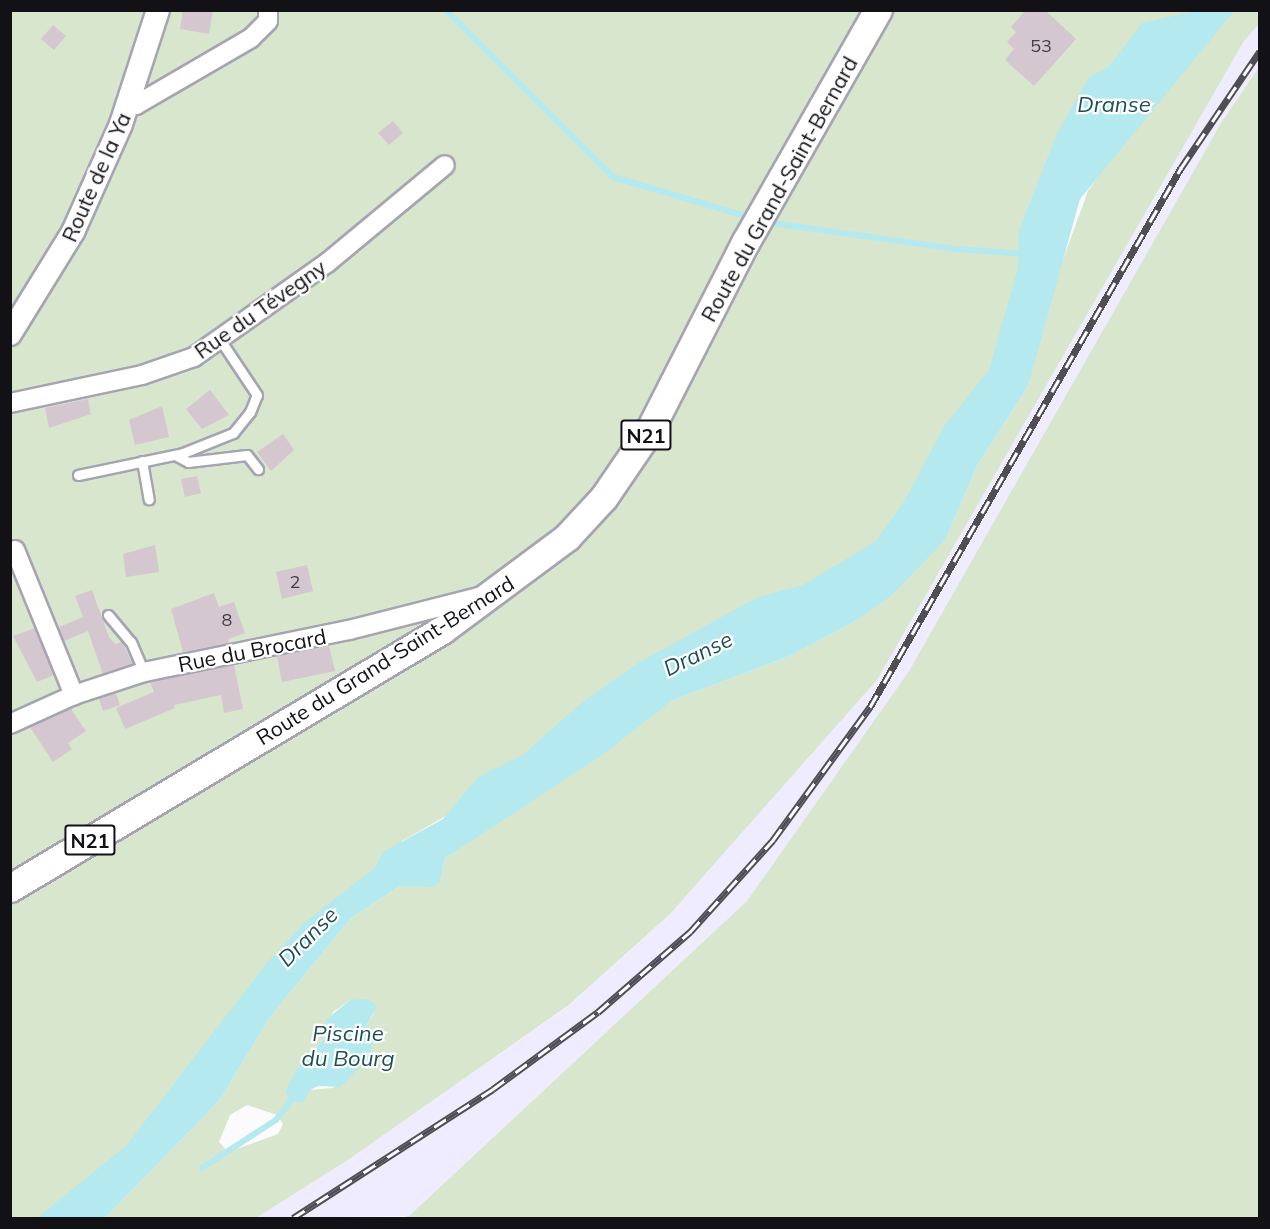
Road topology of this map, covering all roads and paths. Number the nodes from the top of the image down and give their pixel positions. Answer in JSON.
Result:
{"nodes":[{"id":1,"x":158,"y":10,"type":"edge"},
{"id":2,"x":268,"y":10,"type":"edge"},
{"id":3,"x":878,"y":10,"type":"edge"},
{"id":4,"x":129,"y":104,"type":"junction"},
{"id":5,"x":445,"y":165,"type":"dead end"},
{"id":6,"x":10,"y":334,"type":"edge"},
{"id":7,"x":220,"y":341,"type":"junction"},
{"id":8,"x":10,"y":403,"type":"edge"},
{"id":9,"x":175,"y":455,"type":"junction"},
{"id":10,"x":142,"y":461,"type":"junction"},
{"id":11,"x":258,"y":469,"type":"dead end"},
{"id":12,"x":78,"y":475,"type":"dead end"},
{"id":13,"x":149,"y":499,"type":"dead end"},
{"id":14,"x":15,"y":550,"type":"dead end"},
{"id":15,"x":498,"y":592,"type":"junction"},
{"id":16,"x":108,"y":615,"type":"dead end"},
{"id":17,"x":144,"y":672,"type":"junction"},
{"id":18,"x":74,"y":695,"type":"junction"},
{"id":19,"x":10,"y":724,"type":"edge"},
{"id":20,"x":10,"y":888,"type":"edge"}],
"edges":[{"from":1,"to":4,"type":"street","name":"Route de la Ya"},
{"from":2,"to":4,"type":"street"},
{"from":3,"to":15,"type":"main road","name":"Route du Grand-Saint-Bernard","number":"N21"},
{"from":4,"to":6,"type":"street","name":"Route de la Ya"},
{"from":5,"to":7,"type":"street","name":"Rue du Tévegny"},
{"from":7,"to":8,"type":"street","name":"Rue du Tévegny"},
{"from":7,"to":9,"type":"lane"},
{"from":9,"to":10,"type":"lane"},
{"from":9,"to":11,"type":"lane"},
{"from":10,"to":12,"type":"lane"},
{"from":10,"to":13,"type":"lane"},
{"from":14,"to":18,"type":"street"},
{"from":15,"to":17,"type":"street","name":"Rue du Brocard"},
{"from":15,"to":20,"type":"main road","name":"Route du Grand-Saint-Bernard","number":"N21"},
{"from":16,"to":17,"type":"lane"},
{"from":17,"to":18,"type":"street","name":"Rue du Brocard"},
{"from":18,"to":19,"type":"street","name":"Rue du Brocard"}]}
